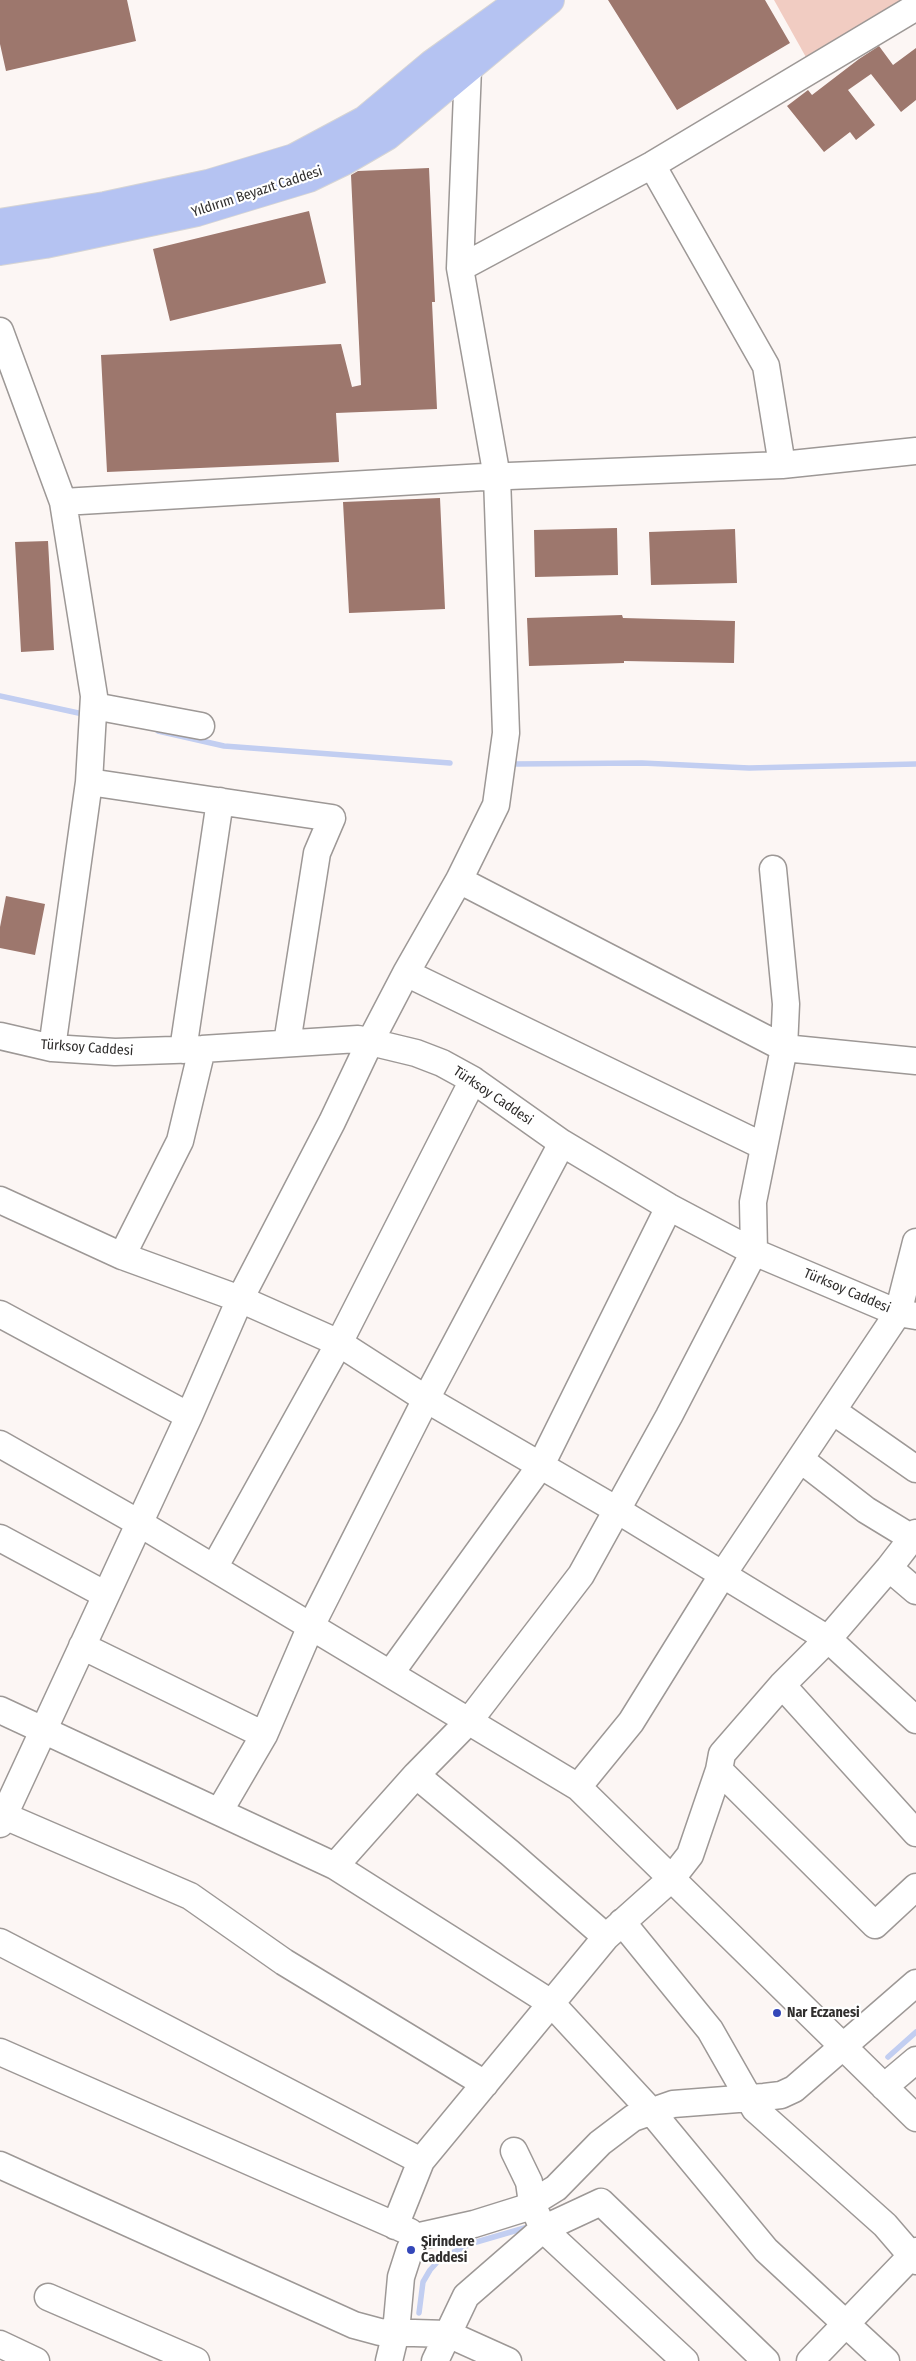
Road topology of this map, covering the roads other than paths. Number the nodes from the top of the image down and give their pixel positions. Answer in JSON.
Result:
{"nodes":[{"id":1,"x":520,"y":0,"type":"edge"},
{"id":2,"x":550,"y":0,"type":"edge"},
{"id":3,"x":916,"y":7,"type":"edge"},
{"id":4,"x":468,"y":68,"type":"junction"},
{"id":5,"x":652,"y":165,"type":"junction"},
{"id":6,"x":0,"y":224,"type":"edge"},
{"id":7,"x":0,"y":251,"type":"edge"},
{"id":8,"x":460,"y":268,"type":"junction"},
{"id":9,"x":0,"y":332,"type":"edge"},
{"id":10,"x":916,"y":450,"type":"edge"},
{"id":11,"x":782,"y":465,"type":"junction"},
{"id":12,"x":497,"y":476,"type":"junction"},
{"id":13,"x":63,"y":502,"type":"junction"},
{"id":14,"x":94,"y":706,"type":"junction"},
{"id":15,"x":202,"y":726,"type":"dead end"},
{"id":16,"x":89,"y":782,"type":"junction"},
{"id":17,"x":220,"y":801,"type":"junction"},
{"id":18,"x":773,"y":869,"type":"dead end"},
{"id":19,"x":459,"y":880,"type":"junction"},
{"id":20,"x":406,"y":973,"type":"junction"},
{"id":21,"x":0,"y":1036,"type":"edge"},
{"id":22,"x":370,"y":1042,"type":"junction"},
{"id":23,"x":287,"y":1043,"type":"junction"},
{"id":24,"x":52,"y":1048,"type":"junction"},
{"id":25,"x":784,"y":1048,"type":"junction"},
{"id":26,"x":193,"y":1050,"type":"junction"},
{"id":27,"x":916,"y":1060,"type":"edge"},
{"id":28,"x":474,"y":1080,"type":"junction"},
{"id":29,"x":562,"y":1143,"type":"junction"},
{"id":30,"x":763,"y":1146,"type":"junction"},
{"id":31,"x":0,"y":1200,"type":"edge"},
{"id":32,"x":669,"y":1207,"type":"junction"},
{"id":33,"x":916,"y":1242,"type":"edge"},
{"id":34,"x":754,"y":1252,"type":"junction"},
{"id":35,"x":122,"y":1256,"type":"junction"},
{"id":36,"x":240,"y":1300,"type":"junction"},
{"id":37,"x":0,"y":1314,"type":"edge"},
{"id":38,"x":907,"y":1314,"type":"edge"},
{"id":39,"x":339,"y":1343,"type":"junction"},
{"id":40,"x":426,"y":1399,"type":"junction"},
{"id":41,"x":833,"y":1410,"type":"junction"},
{"id":42,"x":189,"y":1416,"type":"junction"},
{"id":43,"x":0,"y":1444,"type":"edge"},
{"id":44,"x":800,"y":1459,"type":"junction"},
{"id":45,"x":541,"y":1465,"type":"junction"},
{"id":46,"x":916,"y":1469,"type":"edge"},
{"id":47,"x":617,"y":1510,"type":"junction"},
{"id":48,"x":139,"y":1523,"type":"junction"},
{"id":49,"x":914,"y":1536,"type":"edge"},
{"id":50,"x":0,"y":1538,"type":"edge"},
{"id":51,"x":214,"y":1568,"type":"junction"},
{"id":52,"x":889,"y":1568,"type":"junction"},
{"id":53,"x":723,"y":1574,"type":"junction"},
{"id":54,"x":916,"y":1591,"type":"edge"},
{"id":55,"x":106,"y":1595,"type":"junction"},
{"id":56,"x":311,"y":1626,"type":"junction"},
{"id":57,"x":828,"y":1639,"type":"junction"},
{"id":58,"x":82,"y":1646,"type":"junction"},
{"id":59,"x":390,"y":1674,"type":"junction"},
{"id":60,"x":782,"y":1685,"type":"junction"},
{"id":61,"x":0,"y":1710,"type":"edge"},
{"id":62,"x":916,"y":1720,"type":"edge"},
{"id":63,"x":469,"y":1721,"type":"junction"},
{"id":64,"x":43,"y":1730,"type":"junction"},
{"id":65,"x":264,"y":1735,"type":"junction"},
{"id":66,"x":719,"y":1770,"type":"junction"},
{"id":67,"x":416,"y":1775,"type":"junction"},
{"id":68,"x":578,"y":1787,"type":"junction"},
{"id":69,"x":219,"y":1812,"type":"junction"},
{"id":70,"x":1,"y":1817,"type":"edge"},
{"id":71,"x":916,"y":1833,"type":"edge"},
{"id":72,"x":334,"y":1866,"type":"junction"},
{"id":73,"x":672,"y":1878,"type":"junction"},
{"id":74,"x":916,"y":1887,"type":"edge"},
{"id":75,"x":614,"y":1929,"type":"junction"},
{"id":76,"x":0,"y":1942,"type":"edge"},
{"id":77,"x":916,"y":1983,"type":"edge"},
{"id":78,"x":551,"y":2003,"type":"junction"},
{"id":79,"x":844,"y":2047,"type":"junction"},
{"id":80,"x":0,"y":2052,"type":"edge"},
{"id":81,"x":916,"y":2060,"type":"edge"},
{"id":82,"x":485,"y":2084,"type":"junction"},
{"id":83,"x":884,"y":2087,"type":"junction"},
{"id":84,"x":750,"y":2099,"type":"junction"},
{"id":85,"x":651,"y":2111,"type":"junction"},
{"id":86,"x":916,"y":2118,"type":"edge"},
{"id":87,"x":514,"y":2151,"type":"dead end"},
{"id":88,"x":421,"y":2161,"type":"junction"},
{"id":89,"x":0,"y":2165,"type":"edge"},
{"id":90,"x":532,"y":2203,"type":"junction"},
{"id":91,"x":395,"y":2226,"type":"junction"},
{"id":92,"x":543,"y":2229,"type":"junction"},
{"id":93,"x":420,"y":2236,"type":"junction"},
{"id":94,"x":914,"y":2256,"type":"edge"},
{"id":95,"x":48,"y":2297,"type":"dead end"},
{"id":96,"x":846,"y":2324,"type":"junction"},
{"id":97,"x":396,"y":2332,"type":"junction"},
{"id":98,"x":448,"y":2334,"type":"junction"},
{"id":99,"x":0,"y":2344,"type":"edge"},
{"id":100,"x":674,"y":2357,"type":"edge"},
{"id":101,"x":36,"y":2361,"type":"edge"},
{"id":102,"x":196,"y":2361,"type":"edge"},
{"id":103,"x":388,"y":2361,"type":"edge"},
{"id":104,"x":434,"y":2361,"type":"edge"},
{"id":105,"x":508,"y":2361,"type":"edge"},
{"id":106,"x":766,"y":2361,"type":"edge"},
{"id":107,"x":810,"y":2361,"type":"edge"},
{"id":108,"x":886,"y":2361,"type":"edge"}],
"edges":[{"from":1,"to":6,"type":"main road"},
{"from":2,"to":4,"type":"main road","name":"Yıldırım Beyazıt Caddesi"},
{"from":3,"to":5,"type":"street"},
{"from":4,"to":7,"type":"main road","name":"Yıldırım Beyazıt Caddesi"},
{"from":4,"to":8,"type":"street"},
{"from":5,"to":8,"type":"street"},
{"from":5,"to":11,"type":"street"},
{"from":8,"to":12,"type":"street"},
{"from":9,"to":13,"type":"street"},
{"from":10,"to":11,"type":"street"},
{"from":11,"to":12,"type":"street"},
{"from":12,"to":13,"type":"street"},
{"from":12,"to":19,"type":"street"},
{"from":13,"to":14,"type":"street"},
{"from":14,"to":15,"type":"street"},
{"from":14,"to":16,"type":"street"},
{"from":16,"to":17,"type":"street"},
{"from":16,"to":24,"type":"street"},
{"from":17,"to":23,"type":"street"},
{"from":17,"to":26,"type":"street"},
{"from":18,"to":25,"type":"street"},
{"from":19,"to":20,"type":"street"},
{"from":19,"to":25,"type":"street"},
{"from":20,"to":22,"type":"street"},
{"from":20,"to":30,"type":"street"},
{"from":21,"to":24,"type":"street","name":"Türksoy Caddesi"},
{"from":22,"to":23,"type":"street","name":"Türksoy Caddesi"},
{"from":22,"to":28,"type":"street","name":"Türksoy Caddesi"},
{"from":22,"to":36,"type":"street"},
{"from":23,"to":26,"type":"street","name":"Türksoy Caddesi"},
{"from":24,"to":26,"type":"street","name":"Türksoy Caddesi"},
{"from":25,"to":27,"type":"street"},
{"from":25,"to":30,"type":"street"},
{"from":26,"to":35,"type":"street"},
{"from":28,"to":29,"type":"street","name":"Türksoy Caddesi"},
{"from":28,"to":39,"type":"street"},
{"from":29,"to":32,"type":"street","name":"Türksoy Caddesi"},
{"from":29,"to":40,"type":"street"},
{"from":30,"to":34,"type":"street"},
{"from":31,"to":35,"type":"street"},
{"from":32,"to":34,"type":"street","name":"Türksoy Caddesi"},
{"from":32,"to":45,"type":"street"},
{"from":33,"to":38,"type":"street"},
{"from":34,"to":38,"type":"street","name":"Türksoy Caddesi"},
{"from":34,"to":47,"type":"street"},
{"from":35,"to":36,"type":"street"},
{"from":36,"to":39,"type":"street"},
{"from":36,"to":42,"type":"street"},
{"from":37,"to":42,"type":"street"},
{"from":38,"to":41,"type":"street"},
{"from":39,"to":40,"type":"street"},
{"from":39,"to":51,"type":"street"},
{"from":40,"to":45,"type":"street"},
{"from":40,"to":56,"type":"street"},
{"from":41,"to":44,"type":"street"},
{"from":41,"to":46,"type":"street"},
{"from":42,"to":48,"type":"street"},
{"from":43,"to":48,"type":"street"},
{"from":44,"to":49,"type":"street"},
{"from":44,"to":53,"type":"street"},
{"from":45,"to":47,"type":"street"},
{"from":45,"to":59,"type":"street"},
{"from":47,"to":53,"type":"street"},
{"from":47,"to":63,"type":"street"},
{"from":48,"to":51,"type":"street"},
{"from":48,"to":55,"type":"street"},
{"from":49,"to":52,"type":"street"},
{"from":50,"to":55,"type":"street"},
{"from":51,"to":56,"type":"street"},
{"from":52,"to":54,"type":"street"},
{"from":52,"to":57,"type":"street"},
{"from":53,"to":57,"type":"street"},
{"from":53,"to":68,"type":"street"},
{"from":55,"to":58,"type":"street"},
{"from":56,"to":59,"type":"street"},
{"from":56,"to":65,"type":"street"},
{"from":57,"to":60,"type":"street"},
{"from":57,"to":62,"type":"street"},
{"from":58,"to":64,"type":"street"},
{"from":58,"to":65,"type":"street"},
{"from":59,"to":63,"type":"street"},
{"from":60,"to":66,"type":"street"},
{"from":60,"to":71,"type":"street"},
{"from":61,"to":64,"type":"street"},
{"from":63,"to":67,"type":"street"},
{"from":63,"to":68,"type":"street"},
{"from":64,"to":69,"type":"street"},
{"from":64,"to":70,"type":"street"},
{"from":65,"to":69,"type":"street"},
{"from":66,"to":73,"type":"street"},
{"from":66,"to":74,"type":"street"},
{"from":67,"to":72,"type":"street"},
{"from":67,"to":75,"type":"street"},
{"from":68,"to":73,"type":"street"},
{"from":69,"to":72,"type":"street"},
{"from":70,"to":82,"type":"street"},
{"from":72,"to":78,"type":"street"},
{"from":73,"to":75,"type":"street"},
{"from":73,"to":79,"type":"street"},
{"from":75,"to":78,"type":"street"},
{"from":75,"to":84,"type":"street"},
{"from":76,"to":88,"type":"street"},
{"from":77,"to":79,"type":"street"},
{"from":78,"to":82,"type":"street"},
{"from":78,"to":85,"type":"street"},
{"from":79,"to":83,"type":"street"},
{"from":79,"to":84,"type":"street"},
{"from":80,"to":91,"type":"street"},
{"from":81,"to":83,"type":"street"},
{"from":82,"to":88,"type":"street"},
{"from":83,"to":86,"type":"street"},
{"from":84,"to":85,"type":"street"},
{"from":84,"to":94,"type":"street"},
{"from":85,"to":90,"type":"street"},
{"from":85,"to":96,"type":"street"},
{"from":87,"to":90,"type":"street"},
{"from":88,"to":91,"type":"street"},
{"from":89,"to":97,"type":"street"},
{"from":90,"to":92,"type":"street"},
{"from":90,"to":93,"type":"street"},
{"from":91,"to":93,"type":"street"},
{"from":92,"to":98,"type":"street"},
{"from":92,"to":100,"type":"street"},
{"from":92,"to":106,"type":"street"},
{"from":93,"to":97,"type":"street"},
{"from":94,"to":96,"type":"street"},
{"from":95,"to":102,"type":"street"},
{"from":96,"to":107,"type":"street"},
{"from":96,"to":108,"type":"street"},
{"from":97,"to":98,"type":"street"},
{"from":97,"to":103,"type":"street"},
{"from":98,"to":104,"type":"street"},
{"from":98,"to":105,"type":"street"},
{"from":99,"to":101,"type":"street"}]}
